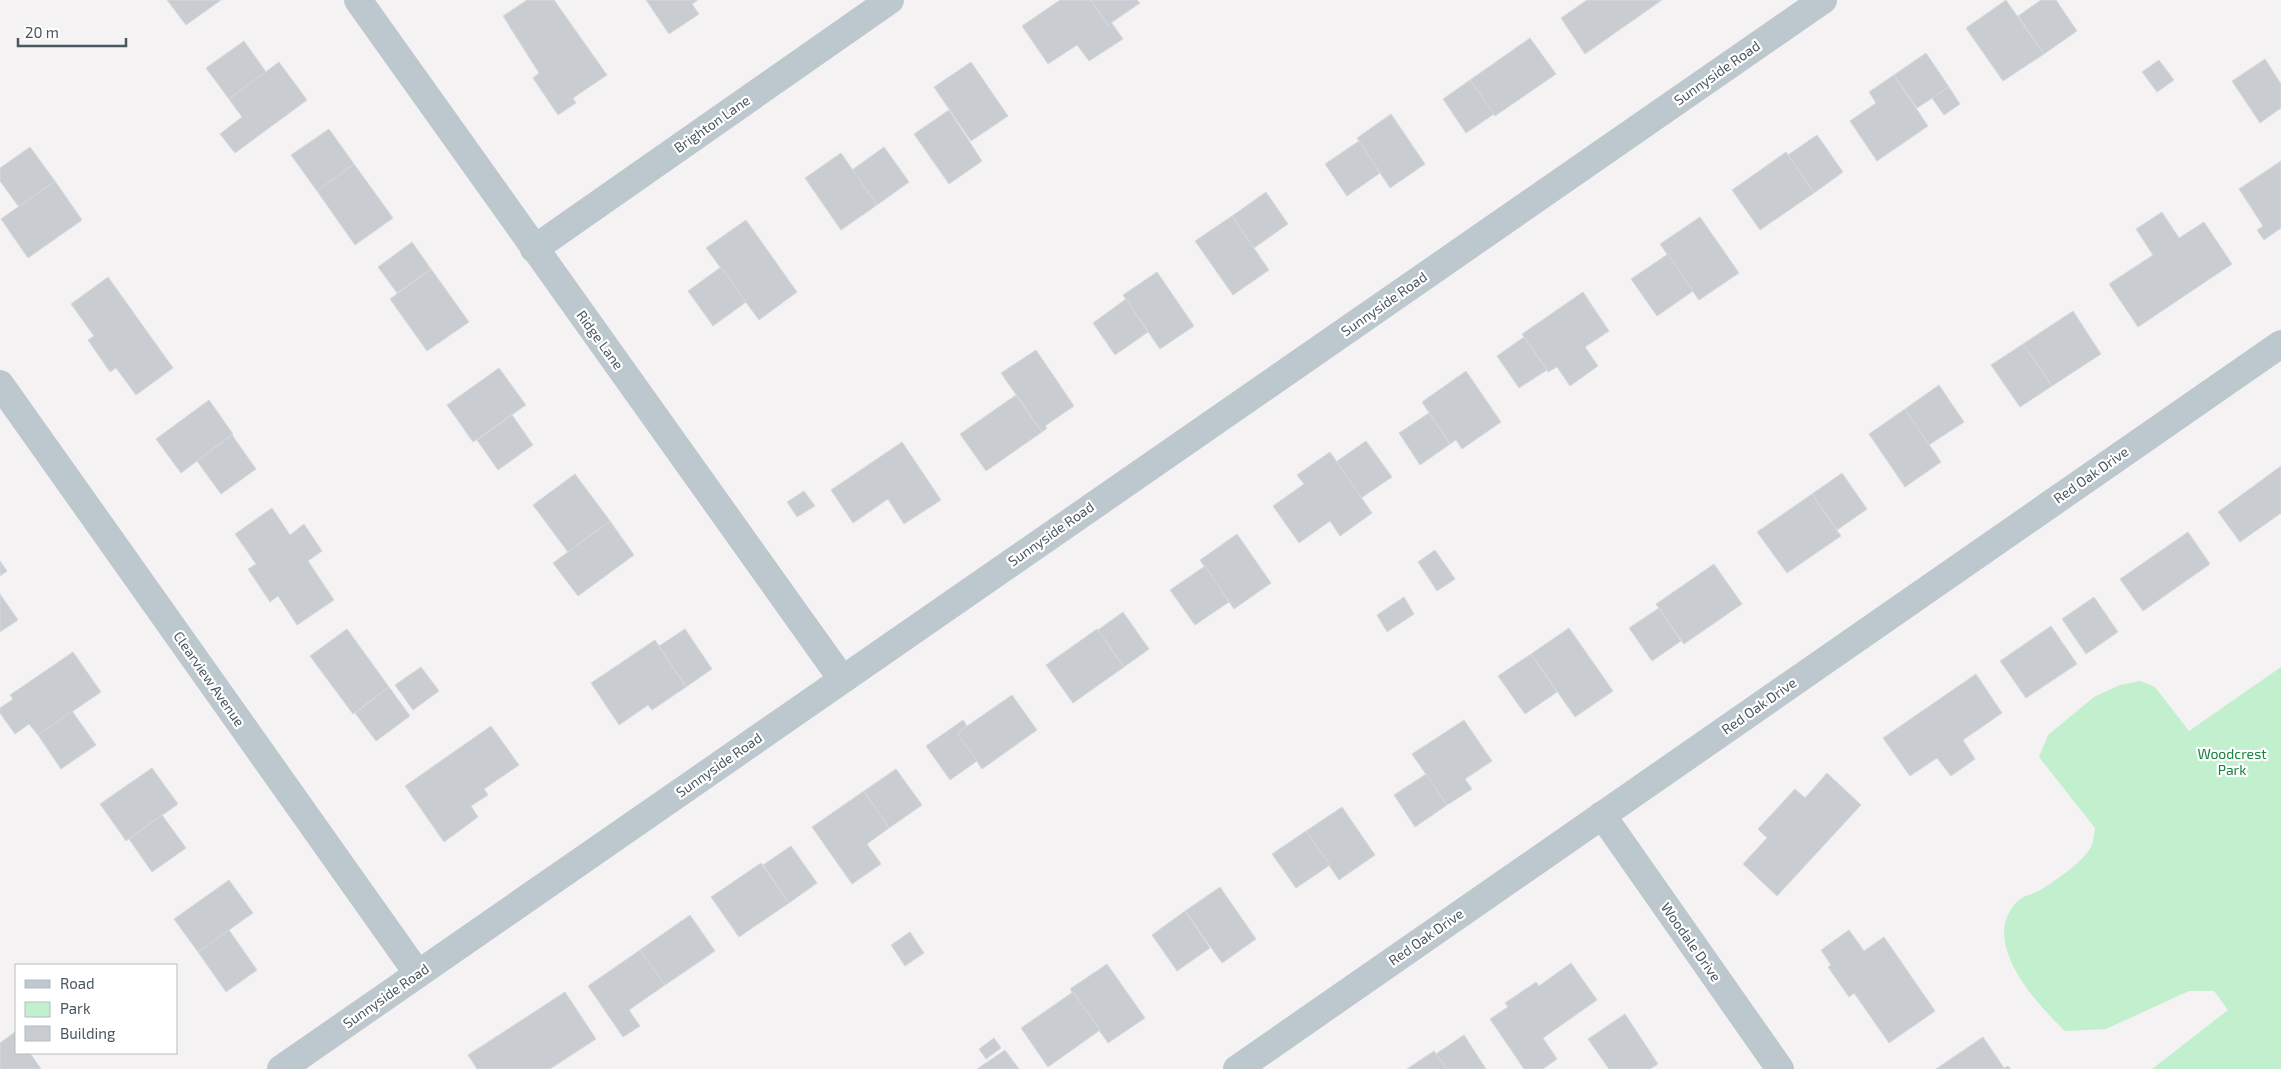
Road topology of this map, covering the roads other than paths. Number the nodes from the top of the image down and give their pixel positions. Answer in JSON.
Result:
{"nodes":[{"id":1,"x":358,"y":0,"type":"edge"},
{"id":2,"x":890,"y":0,"type":"edge"},
{"id":3,"x":1823,"y":0,"type":"edge"},
{"id":4,"x":534,"y":249,"type":"junction"},
{"id":5,"x":2281,"y":344,"type":"edge"},
{"id":6,"x":0,"y":384,"type":"edge"},
{"id":7,"x":842,"y":679,"type":"junction"},
{"id":8,"x":1602,"y":815,"type":"junction"},
{"id":9,"x":418,"y":974,"type":"junction"},
{"id":10,"x":281,"y":1069,"type":"edge"},
{"id":11,"x":1237,"y":1069,"type":"edge"},
{"id":12,"x":1780,"y":1069,"type":"edge"}],
"edges":[{"from":1,"to":4,"type":"street","name":"Ridge Lane"},
{"from":2,"to":4,"type":"street","name":"Brighton Lane"},
{"from":3,"to":7,"type":"street","name":"Sunnyside Road"},
{"from":4,"to":7,"type":"street","name":"Ridge Lane"},
{"from":5,"to":8,"type":"street","name":"Red Oak Drive"},
{"from":6,"to":9,"type":"street","name":"Clearview Avenue"},
{"from":7,"to":9,"type":"street","name":"Sunnyside Road"},
{"from":8,"to":11,"type":"street","name":"Red Oak Drive"},
{"from":8,"to":12,"type":"street","name":"Woodale Drive"},
{"from":9,"to":10,"type":"street","name":"Sunnyside Road"}]}
